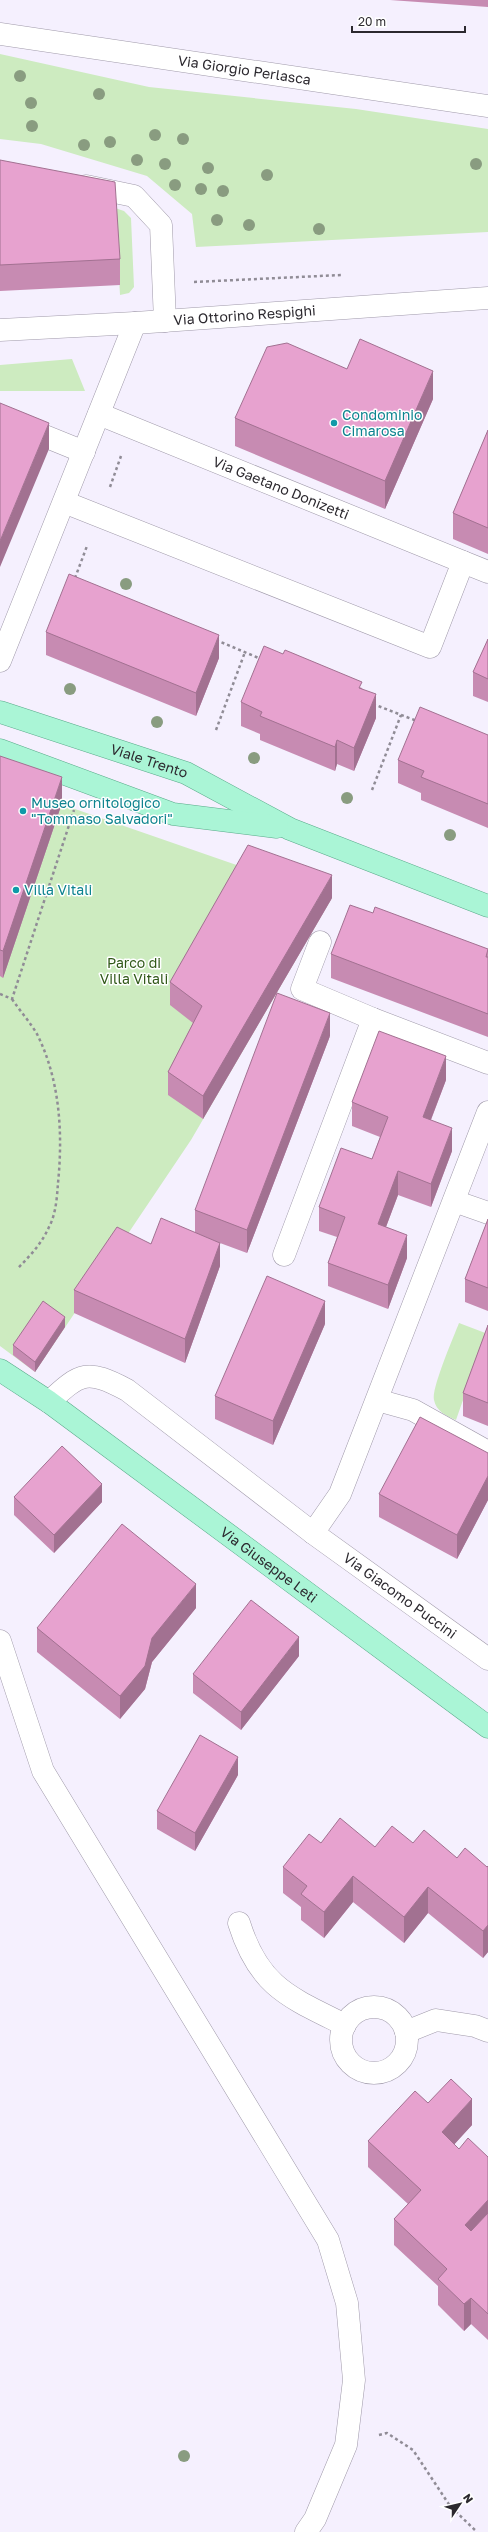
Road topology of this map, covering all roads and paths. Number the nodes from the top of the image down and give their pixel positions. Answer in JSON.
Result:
{"nodes":[{"id":1,"x":0,"y":34,"type":"edge"},
{"id":2,"x":488,"y":106,"type":"edge"},
{"id":3,"x":67,"y":182,"type":"edge"},
{"id":4,"x":342,"y":275,"type":"dead end"},
{"id":5,"x":164,"y":284,"type":"junction"},
{"id":6,"x":488,"y":298,"type":"edge"},
{"id":7,"x":165,"y":321,"type":"junction"},
{"id":8,"x":135,"y":323,"type":"junction"},
{"id":9,"x":0,"y":330,"type":"edge"},
{"id":10,"x":99,"y":414,"type":"junction"},
{"id":11,"x":0,"y":418,"type":"edge"},
{"id":12,"x":130,"y":426,"type":"junction"},
{"id":13,"x":84,"y":452,"type":"junction"},
{"id":14,"x":64,"y":502,"type":"junction"},
{"id":15,"x":99,"y":516,"type":"junction"},
{"id":16,"x":463,"y":562,"type":"junction"},
{"id":17,"x":38,"y":567,"type":"junction"},
{"id":18,"x":488,"y":572,"type":"edge"},
{"id":19,"x":209,"y":638,"type":"edge"},
{"id":20,"x":245,"y":652,"type":"junction"},
{"id":21,"x":0,"y":661,"type":"edge"},
{"id":22,"x":266,"y":661,"type":"edge"},
{"id":23,"x":366,"y":700,"type":"edge"},
{"id":24,"x":0,"y":712,"type":"edge"},
{"id":25,"x":401,"y":715,"type":"junction"},
{"id":26,"x":423,"y":724,"type":"edge"},
{"id":27,"x":216,"y":730,"type":"dead end"},
{"id":28,"x":0,"y":750,"type":"edge"},
{"id":29,"x":372,"y":790,"type":"dead end"},
{"id":30,"x":76,"y":806,"type":"dead end"},
{"id":31,"x":290,"y":829,"type":"junction"},
{"id":32,"x":488,"y":906,"type":"edge"},
{"id":33,"x":320,"y":942,"type":"dead end"},
{"id":34,"x":0,"y":994,"type":"edge"},
{"id":35,"x":12,"y":999,"type":"junction"},
{"id":36,"x":372,"y":1019,"type":"junction"},
{"id":37,"x":488,"y":1062,"type":"edge"},
{"id":38,"x":488,"y":1112,"type":"edge"},
{"id":39,"x":454,"y":1201,"type":"junction"},
{"id":40,"x":488,"y":1213,"type":"edge"},
{"id":41,"x":284,"y":1255,"type":"dead end"},
{"id":42,"x":18,"y":1268,"type":"dead end"},
{"id":43,"x":0,"y":1370,"type":"edge"},
{"id":44,"x":377,"y":1400,"type":"junction"},
{"id":45,"x":49,"y":1402,"type":"junction"},
{"id":46,"x":488,"y":1452,"type":"edge"},
{"id":47,"x":312,"y":1533,"type":"junction"},
{"id":48,"x":0,"y":1641,"type":"edge"},
{"id":49,"x":488,"y":1659,"type":"edge"},
{"id":50,"x":488,"y":1727,"type":"edge"},
{"id":51,"x":239,"y":1923,"type":"dead end"},
{"id":52,"x":345,"y":2025,"type":"junction"},
{"id":53,"x":488,"y":2031,"type":"edge"},
{"id":54,"x":406,"y":2032,"type":"junction"},
{"id":55,"x":346,"y":2445,"type":"junction"},
{"id":56,"x":306,"y":2532,"type":"edge"},
{"id":57,"x":477,"y":2532,"type":"edge"}],
"edges":[{"from":1,"to":2,"type":"street","name":"Via Giorgio Perlasca"},
{"from":3,"to":5,"type":"street"},
{"from":4,"to":5,"type":"path"},
{"from":5,"to":7,"type":"street"},
{"from":6,"to":7,"type":"street","name":"Via Ottorino Respighi"},
{"from":7,"to":8,"type":"street","name":"Via Ottorino Respighi"},
{"from":8,"to":9,"type":"street","name":"Via Ottorino Respighi"},
{"from":8,"to":10,"type":"street"},
{"from":10,"to":12,"type":"street","name":"Via Gaetano Donizetti"},
{"from":10,"to":13,"type":"street"},
{"from":11,"to":13,"type":"street"},
{"from":12,"to":15,"type":"path"},
{"from":12,"to":16,"type":"street","name":"Via Gaetano Donizetti"},
{"from":13,"to":14,"type":"street"},
{"from":14,"to":15,"type":"street"},
{"from":14,"to":17,"type":"street"},
{"from":15,"to":16,"type":"street"},
{"from":15,"to":17,"type":"path"},
{"from":16,"to":18,"type":"street","name":"Via Gaetano Donizetti"},
{"from":17,"to":21,"type":"street"},
{"from":19,"to":20,"type":"path"},
{"from":20,"to":22,"type":"path"},
{"from":20,"to":27,"type":"path"},
{"from":23,"to":25,"type":"path"},
{"from":24,"to":31,"type":"main road","name":"Viale Trento"},
{"from":25,"to":26,"type":"path"},
{"from":25,"to":29,"type":"path"},
{"from":28,"to":31,"type":"main road","name":"Viale Trento"},
{"from":30,"to":35,"type":"path"},
{"from":31,"to":32,"type":"main road","name":"Viale Trento"},
{"from":33,"to":36,"type":"street"},
{"from":34,"to":35,"type":"path"},
{"from":35,"to":42,"type":"path"},
{"from":36,"to":37,"type":"street"},
{"from":36,"to":41,"type":"street"},
{"from":38,"to":39,"type":"street"},
{"from":39,"to":40,"type":"street"},
{"from":39,"to":44,"type":"street"},
{"from":43,"to":45,"type":"main road","name":"Via Giuseppe Leti"},
{"from":44,"to":46,"type":"street"},
{"from":44,"to":47,"type":"street"},
{"from":45,"to":47,"type":"street","name":"Via Giacomo Puccini"},
{"from":45,"to":50,"type":"main road","name":"Via Giuseppe Leti"},
{"from":47,"to":49,"type":"street","name":"Via Giacomo Puccini"},
{"from":48,"to":55,"type":"street"},
{"from":51,"to":52,"type":"street"},
{"from":52,"to":54,"type":"street"},
{"from":52,"to":54,"type":"street"},
{"from":53,"to":54,"type":"street"},
{"from":55,"to":56,"type":"street"},
{"from":55,"to":57,"type":"path"}]}
